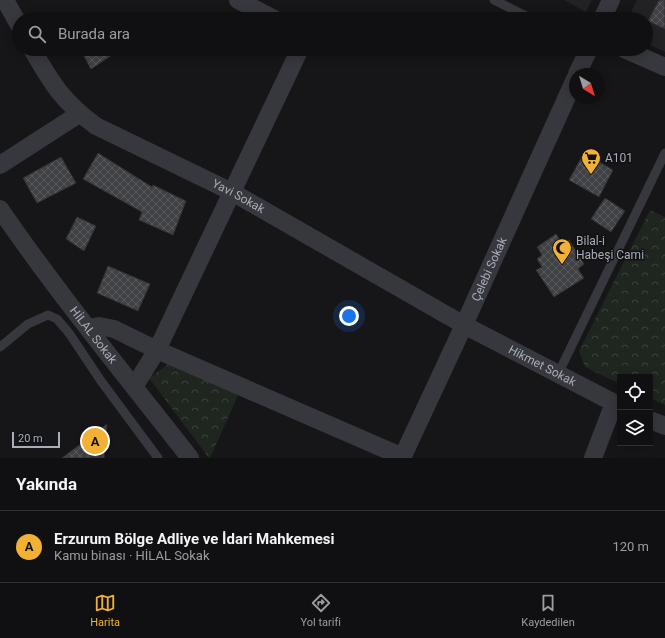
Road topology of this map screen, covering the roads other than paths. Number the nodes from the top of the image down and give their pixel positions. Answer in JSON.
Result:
{"nodes":[{"id":1,"x":6,"y":0,"type":"edge"},
{"id":2,"x":238,"y":0,"type":"edge"},
{"id":3,"x":494,"y":0,"type":"edge"},
{"id":4,"x":611,"y":0,"type":"edge"},
{"id":5,"x":12,"y":12,"type":"edge"},
{"id":6,"x":261,"y":12,"type":"edge"},
{"id":7,"x":518,"y":12,"type":"edge"},
{"id":8,"x":605,"y":12,"type":"edge"},
{"id":9,"x":36,"y":56,"type":"edge"},
{"id":10,"x":297,"y":56,"type":"edge"},
{"id":11,"x":586,"y":56,"type":"edge"},
{"id":12,"x":640,"y":56,"type":"edge"},
{"id":13,"x":665,"y":67,"type":"edge"},
{"id":14,"x":580,"y":68,"type":"edge"},
{"id":15,"x":569,"y":92,"type":"edge"},
{"id":16,"x":79,"y":114,"type":"junction"},
{"id":17,"x":665,"y":153,"type":"edge"},
{"id":18,"x":0,"y":165,"type":"edge"},
{"id":19,"x":232,"y":192,"type":"junction"},
{"id":20,"x":0,"y":209,"type":"edge"},
{"id":21,"x":464,"y":326,"type":"junction"},
{"id":22,"x":88,"y":328,"type":"junction"},
{"id":23,"x":0,"y":347,"type":"edge"},
{"id":24,"x":157,"y":350,"type":"junction"},
{"id":25,"x":558,"y":374,"type":"junction"},
{"id":26,"x":134,"y":387,"type":"junction"},
{"id":27,"x":617,"y":405,"type":"edge"},
{"id":28,"x":653,"y":421,"type":"edge"},
{"id":29,"x":665,"y":426,"type":"edge"},
{"id":30,"x":403,"y":457,"type":"edge"},
{"id":31,"x":158,"y":458,"type":"edge"},
{"id":32,"x":190,"y":458,"type":"edge"},
{"id":33,"x":593,"y":458,"type":"edge"}],
"edges":[{"from":1,"to":5,"type":"street"},
{"from":2,"to":6,"type":"street"},
{"from":3,"to":7,"type":"lane"},
{"from":4,"to":8,"type":"street"},
{"from":9,"to":16,"type":"street","name":"Yavi Sokak"},
{"from":10,"to":19,"type":"street"},
{"from":11,"to":14,"type":"street"},
{"from":12,"to":13,"type":"street"},
{"from":15,"to":21,"type":"street","name":"Çelebi Sokak"},
{"from":16,"to":18,"type":"street"},
{"from":16,"to":19,"type":"street","name":"Yavi Sokak"},
{"from":17,"to":25,"type":"lane"},
{"from":19,"to":21,"type":"street","name":"Yavi Sokak"},
{"from":19,"to":24,"type":"street"},
{"from":20,"to":22,"type":"street","name":"HİLAL Sokak"},
{"from":21,"to":25,"type":"street","name":"Hikmet Sokak"},
{"from":21,"to":30,"type":"street","name":"Çelebi Sokak"},
{"from":22,"to":24,"type":"street"},
{"from":22,"to":26,"type":"street","name":"HİLAL Sokak"},
{"from":23,"to":31,"type":"lane"},
{"from":24,"to":26,"type":"street"},
{"from":24,"to":30,"type":"street"},
{"from":25,"to":27,"type":"street","name":"Hikmet Sokak"},
{"from":26,"to":32,"type":"street","name":"HİLAL Sokak"},
{"from":27,"to":33,"type":"street"},
{"from":28,"to":29,"type":"street"}]}
